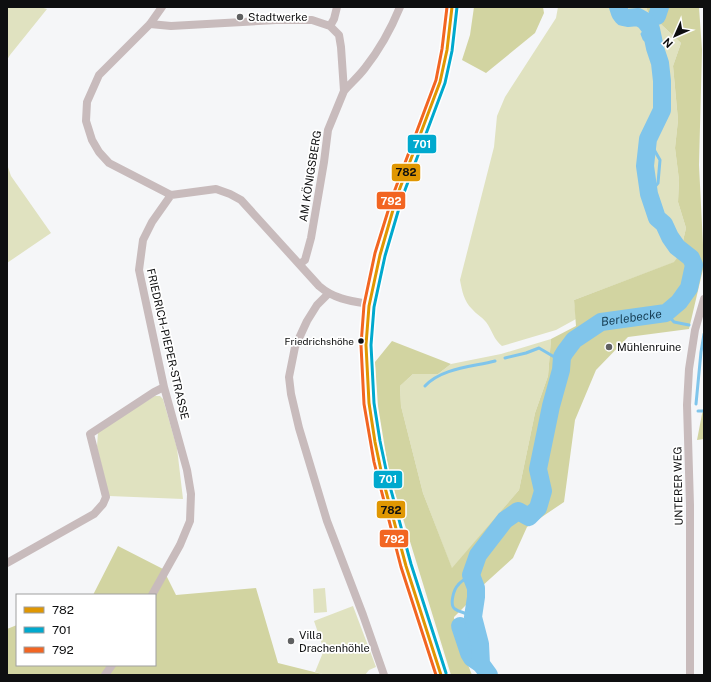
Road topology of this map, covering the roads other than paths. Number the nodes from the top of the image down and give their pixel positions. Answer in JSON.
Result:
{"nodes":[{"id":1,"x":162,"y":7,"type":"edge"},
{"id":2,"x":336,"y":7,"type":"edge"},
{"id":3,"x":400,"y":7,"type":"edge"},
{"id":4,"x":452,"y":7,"type":"edge"},
{"id":5,"x":150,"y":24,"type":"junction"},
{"id":6,"x":330,"y":26,"type":"junction"},
{"id":7,"x":344,"y":91,"type":"junction"},
{"id":8,"x":171,"y":195,"type":"junction"},
{"id":9,"x":300,"y":264,"type":"junction"},
{"id":10,"x":328,"y":294,"type":"junction"},
{"id":11,"x":704,"y":299,"type":"edge"},
{"id":12,"x":369,"y":304,"type":"junction"},
{"id":13,"x":164,"y":387,"type":"junction"},
{"id":14,"x":7,"y":563,"type":"edge"},
{"id":15,"x":153,"y":594,"type":"edge"},
{"id":16,"x":111,"y":666,"type":"edge"},
{"id":17,"x":105,"y":675,"type":"edge"},
{"id":18,"x":384,"y":675,"type":"edge"},
{"id":19,"x":442,"y":675,"type":"edge"},
{"id":20,"x":690,"y":675,"type":"edge"}],
"edges":[{"from":1,"to":5,"type":"street"},
{"from":2,"to":6,"type":"street"},
{"from":3,"to":7,"type":"street","name":"AM KÖNIGSBERG"},
{"from":4,"to":12,"type":"main road"},
{"from":5,"to":6,"type":"street"},
{"from":5,"to":8,"type":"street"},
{"from":6,"to":7,"type":"street","name":"AM KÖNIGSBERG"},
{"from":7,"to":9,"type":"street","name":"AM KÖNIGSBERG"},
{"from":8,"to":9,"type":"street"},
{"from":8,"to":13,"type":"street","name":"FRIEDRICH-PIEPER-STRASSE"},
{"from":9,"to":10,"type":"street"},
{"from":10,"to":12,"type":"street"},
{"from":10,"to":18,"type":"street"},
{"from":11,"to":20,"type":"street","name":"UNTERER WEG"},
{"from":12,"to":19,"type":"main road"},
{"from":13,"to":14,"type":"street"},
{"from":13,"to":15,"type":"street","name":"FRIEDRICH-PIEPER-STRASSE"},
{"from":16,"to":17,"type":"street"}]}
